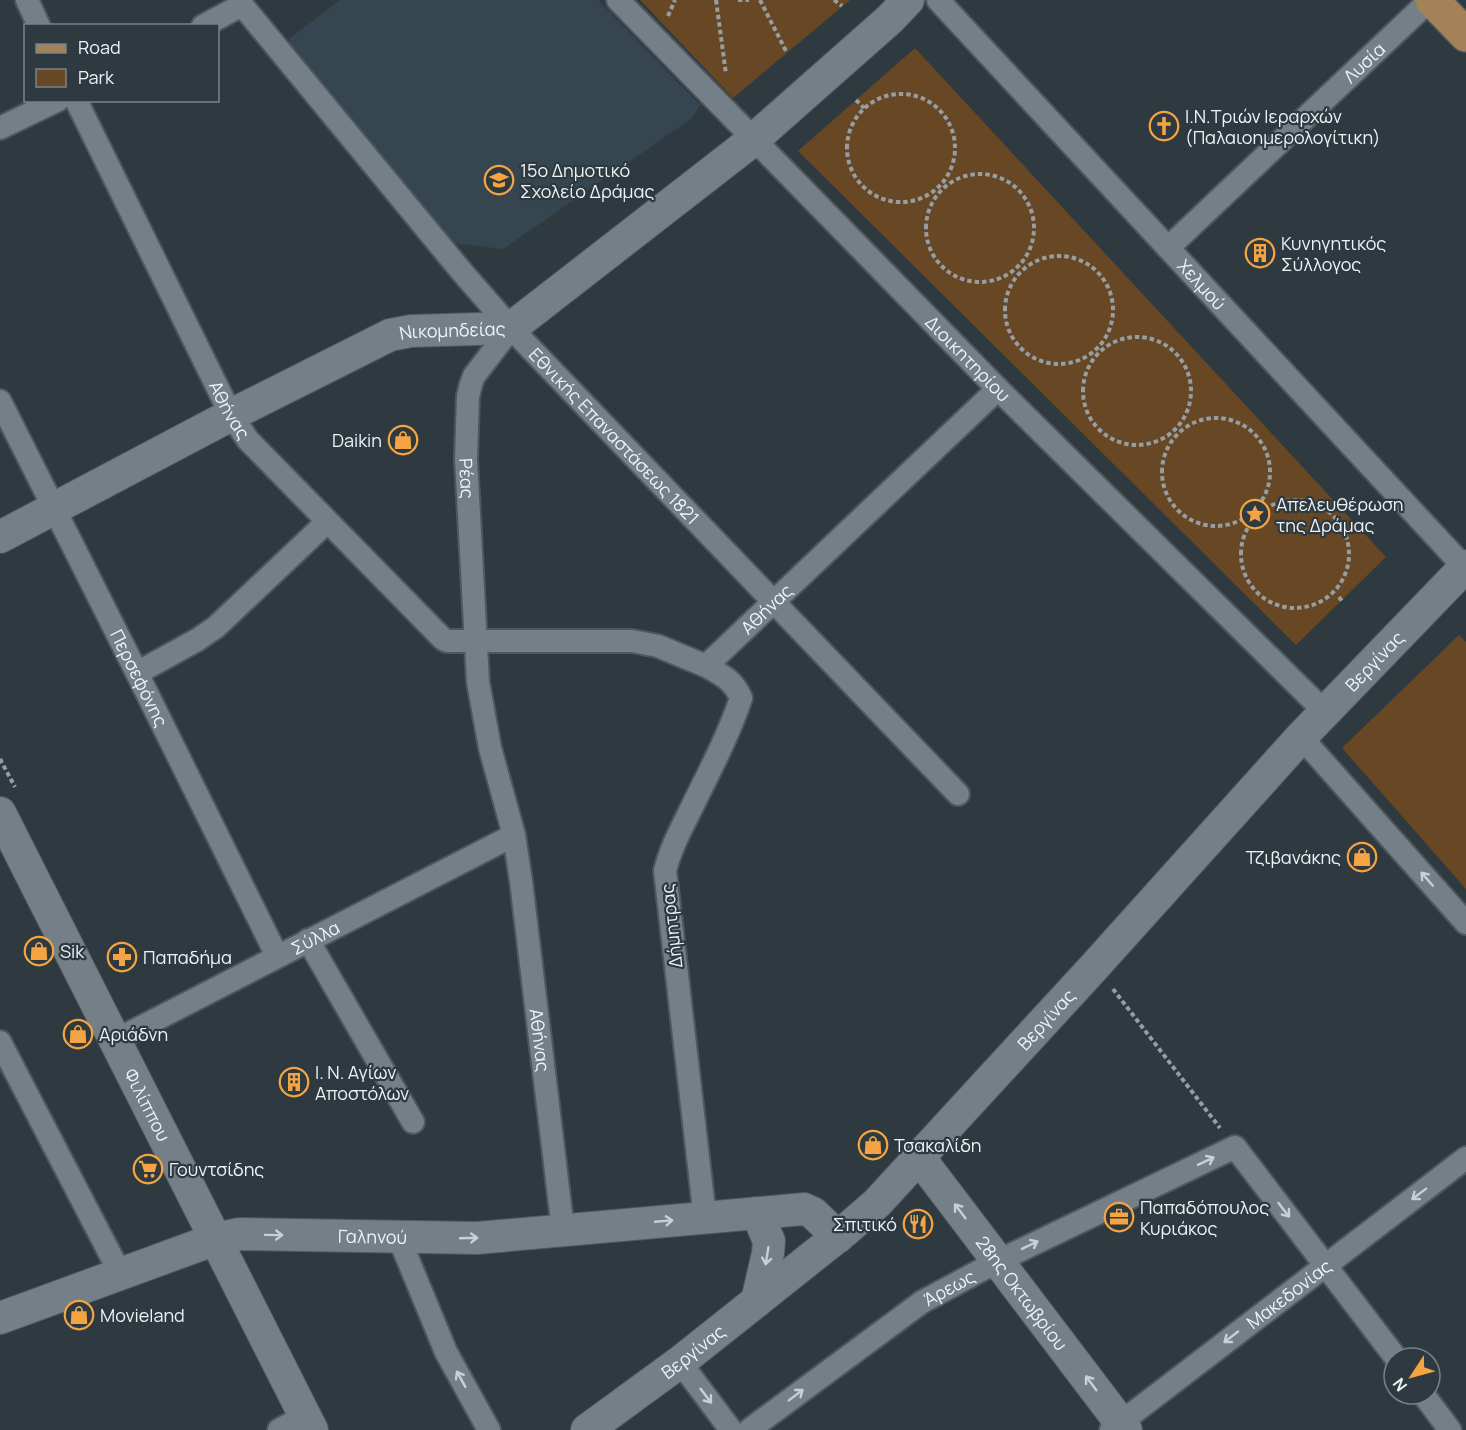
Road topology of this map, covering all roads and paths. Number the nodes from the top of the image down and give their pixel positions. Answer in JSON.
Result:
{"nodes":[{"id":1,"x":27,"y":0,"type":"edge"},
{"id":2,"x":618,"y":0,"type":"edge"},
{"id":3,"x":716,"y":0,"type":"edge"},
{"id":4,"x":738,"y":0,"type":"edge"},
{"id":5,"x":749,"y":0,"type":"edge"},
{"id":6,"x":759,"y":0,"type":"edge"},
{"id":7,"x":834,"y":0,"type":"edge"},
{"id":8,"x":908,"y":0,"type":"edge"},
{"id":9,"x":938,"y":0,"type":"edge"},
{"id":10,"x":1431,"y":0,"type":"edge"},
{"id":11,"x":842,"y":6,"type":"dead end"},
{"id":12,"x":38,"y":24,"type":"edge"},
{"id":13,"x":207,"y":24,"type":"edge"},
{"id":14,"x":1466,"y":34,"type":"edge"},
{"id":15,"x":787,"y":53,"type":"dead end"},
{"id":16,"x":728,"y":82,"type":"dead end"},
{"id":17,"x":856,"y":100,"type":"dead end"},
{"id":18,"x":54,"y":102,"type":"edge"},
{"id":19,"x":77,"y":102,"type":"edge"},
{"id":20,"x":864,"y":108,"type":"junction"},
{"id":21,"x":0,"y":128,"type":"edge"},
{"id":22,"x":753,"y":140,"type":"junction"},
{"id":23,"x":941,"y":187,"type":"junction"},
{"id":24,"x":1168,"y":248,"type":"junction"},
{"id":25,"x":1020,"y":269,"type":"junction"},
{"id":26,"x":512,"y":328,"type":"junction"},
{"id":27,"x":1099,"y":350,"type":"junction"},
{"id":28,"x":998,"y":389,"type":"junction"},
{"id":29,"x":0,"y":402,"type":"edge"},
{"id":30,"x":231,"y":415,"type":"junction"},
{"id":31,"x":1177,"y":431,"type":"junction"},
{"id":32,"x":55,"y":508,"type":"junction"},
{"id":33,"x":1254,"y":510,"type":"junction"},
{"id":34,"x":1259,"y":514,"type":"junction"},
{"id":35,"x":327,"y":522,"type":"junction"},
{"id":36,"x":0,"y":537,"type":"edge"},
{"id":37,"x":1465,"y":568,"type":"edge"},
{"id":38,"x":773,"y":602,"type":"junction"},
{"id":39,"x":475,"y":640,"type":"junction"},
{"id":40,"x":706,"y":666,"type":"junction"},
{"id":41,"x":137,"y":673,"type":"junction"},
{"id":42,"x":1324,"y":712,"type":"junction"},
{"id":43,"x":1301,"y":737,"type":"junction"},
{"id":44,"x":958,"y":794,"type":"dead end"},
{"id":45,"x":0,"y":813,"type":"edge"},
{"id":46,"x":514,"y":835,"type":"junction"},
{"id":47,"x":1466,"y":923,"type":"edge"},
{"id":48,"x":308,"y":940,"type":"junction"},
{"id":49,"x":277,"y":956,"type":"junction"},
{"id":50,"x":1095,"y":966,"type":"junction"},
{"id":51,"x":116,"y":1040,"type":"junction"},
{"id":52,"x":0,"y":1042,"type":"edge"},
{"id":53,"x":413,"y":1122,"type":"dead end"},
{"id":54,"x":1235,"y":1148,"type":"junction"},
{"id":55,"x":918,"y":1156,"type":"junction"},
{"id":56,"x":1466,"y":1158,"type":"edge"},
{"id":57,"x":757,"y":1213,"type":"junction"},
{"id":58,"x":705,"y":1218,"type":"junction"},
{"id":59,"x":563,"y":1230,"type":"junction"},
{"id":60,"x":838,"y":1237,"type":"junction"},
{"id":61,"x":399,"y":1238,"type":"junction"},
{"id":62,"x":216,"y":1239,"type":"junction"},
{"id":63,"x":998,"y":1261,"type":"junction"},
{"id":64,"x":1325,"y":1264,"type":"junction"},
{"id":65,"x":120,"y":1273,"type":"junction"},
{"id":66,"x":757,"y":1301,"type":"junction"},
{"id":67,"x":0,"y":1318,"type":"edge"},
{"id":68,"x":1387,"y":1346,"type":"edge"},
{"id":69,"x":680,"y":1362,"type":"junction"},
{"id":70,"x":1432,"y":1406,"type":"edge"},
{"id":71,"x":299,"y":1425,"type":"edge"},
{"id":72,"x":1119,"y":1428,"type":"edge"},
{"id":73,"x":489,"y":1430,"type":"edge"},
{"id":74,"x":587,"y":1430,"type":"edge"},
{"id":75,"x":731,"y":1430,"type":"edge"},
{"id":76,"x":749,"y":1430,"type":"edge"},
{"id":77,"x":1450,"y":1430,"type":"edge"}],
"edges":[{"from":1,"to":12,"type":"street"},
{"from":2,"to":22,"type":"street","name":"Διοικητηρίου"},
{"from":3,"to":16,"type":"path"},
{"from":4,"to":5,"type":"path"},
{"from":6,"to":15,"type":"path"},
{"from":7,"to":11,"type":"path"},
{"from":8,"to":22,"type":"street","name":"Νικομηδείας"},
{"from":9,"to":24,"type":"street","name":"Χελμού"},
{"from":10,"to":14,"type":"main road"},
{"from":10,"to":24,"type":"street","name":"Λυσία"},
{"from":13,"to":26,"type":"street","name":"Εθνικής Επαναστάσεως 1821"},
{"from":17,"to":20,"type":"path"},
{"from":18,"to":21,"type":"street"},
{"from":19,"to":30,"type":"street","name":"Αθήνας"},
{"from":20,"to":23,"type":"path"},
{"from":20,"to":23,"type":"path"},
{"from":22,"to":26,"type":"street","name":"Νικομηδείας"},
{"from":22,"to":28,"type":"street","name":"Διοικητηρίου"},
{"from":23,"to":25,"type":"path"},
{"from":23,"to":25,"type":"path"},
{"from":24,"to":37,"type":"street","name":"Χελμού"},
{"from":25,"to":27,"type":"path"},
{"from":25,"to":27,"type":"path"},
{"from":26,"to":30,"type":"street","name":"Νικομηδείας"},
{"from":26,"to":38,"type":"street","name":"Εθνικής Επαναστάσεως 1821"},
{"from":26,"to":39,"type":"street","name":"Ρέας"},
{"from":27,"to":31,"type":"path"},
{"from":27,"to":31,"type":"path"},
{"from":28,"to":38,"type":"street","name":"Αθήνας"},
{"from":28,"to":42,"type":"street","name":"Διοικητηρίου"},
{"from":29,"to":32,"type":"street","name":"Περσεφόνης"},
{"from":30,"to":32,"type":"street","name":"Νικομηδείας"},
{"from":30,"to":35,"type":"street","name":"Αθήνας"},
{"from":31,"to":33,"type":"path"},
{"from":31,"to":33,"type":"path"},
{"from":32,"to":36,"type":"street","name":"Νικομηδείας"},
{"from":32,"to":41,"type":"street","name":"Περσεφόνης"},
{"from":33,"to":34,"type":"path"},
{"from":34,"to":34,"type":"path"},
{"from":35,"to":39,"type":"street","name":"Αθήνας"},
{"from":35,"to":41,"type":"street"},
{"from":37,"to":42,"type":"street","name":"Βεργίνας"},
{"from":38,"to":40,"type":"street","name":"Αθήνας"},
{"from":38,"to":44,"type":"street","name":"Εθνικής Επαναστάσεως 1821"},
{"from":39,"to":40,"type":"street","name":"Αθήνας"},
{"from":39,"to":46,"type":"street","name":"Αθήνας"},
{"from":40,"to":58,"type":"street","name":"Δήμητρας"},
{"from":41,"to":49,"type":"street","name":"Περσεφόνης"},
{"from":42,"to":43,"type":"street","name":"Βεργίνας"},
{"from":47,"to":43,"type":"street","one_way":true},
{"from":43,"to":50,"type":"street","name":"Βεργίνας"},
{"from":45,"to":51,"type":"street","name":"Φιλίππου"},
{"from":46,"to":48,"type":"street","name":"Σύλλα"},
{"from":46,"to":59,"type":"street","name":"Αθήνας"},
{"from":48,"to":49,"type":"street","name":"Σύλλα"},
{"from":48,"to":53,"type":"street"},
{"from":49,"to":51,"type":"street","name":"Σύλλα"},
{"from":50,"to":54,"type":"path"},
{"from":50,"to":55,"type":"street","name":"Βεργίνας"},
{"from":51,"to":62,"type":"street","name":"Φιλίππου"},
{"from":52,"to":65,"type":"street"},
{"from":63,"to":54,"type":"street","name":"Άρεως","one_way":true},
{"from":54,"to":64,"type":"street","one_way":true},
{"from":55,"to":60,"type":"street","name":"Βεργίνας"},
{"from":63,"to":55,"type":"street","name":"28ης Οκτωβρίου","one_way":true},
{"from":56,"to":64,"type":"street","name":"Μακεδονίας","one_way":true},
{"from":57,"to":58,"type":"street","name":"Γαληνού"},
{"from":57,"to":60,"type":"street","name":"Γαληνού"},
{"from":57,"to":66,"type":"street","one_way":true},
{"from":59,"to":58,"type":"street","name":"Γαληνού","one_way":true},
{"from":61,"to":59,"type":"street","name":"Γαληνού","one_way":true},
{"from":60,"to":66,"type":"street","name":"Βεργίνας"},
{"from":62,"to":61,"type":"street","name":"Γαληνού","one_way":true},
{"from":73,"to":61,"type":"street","one_way":true},
{"from":62,"to":65,"type":"street","name":"Γαληνού"},
{"from":62,"to":71,"type":"street","name":"Φιλίππου"},
{"from":72,"to":63,"type":"street","name":"28ης Οκτωβρίου","one_way":true},
{"from":76,"to":63,"type":"street","name":"Άρεως","one_way":true},
{"from":64,"to":68,"type":"street"},
{"from":64,"to":72,"type":"street","name":"Μακεδονίας","one_way":true},
{"from":65,"to":67,"type":"street","name":"Γαληνού"},
{"from":66,"to":69,"type":"street","name":"Βεργίνας"},
{"from":69,"to":74,"type":"street","name":"Βεργίνας"},
{"from":69,"to":75,"type":"street","one_way":true},
{"from":70,"to":77,"type":"street"}]}
